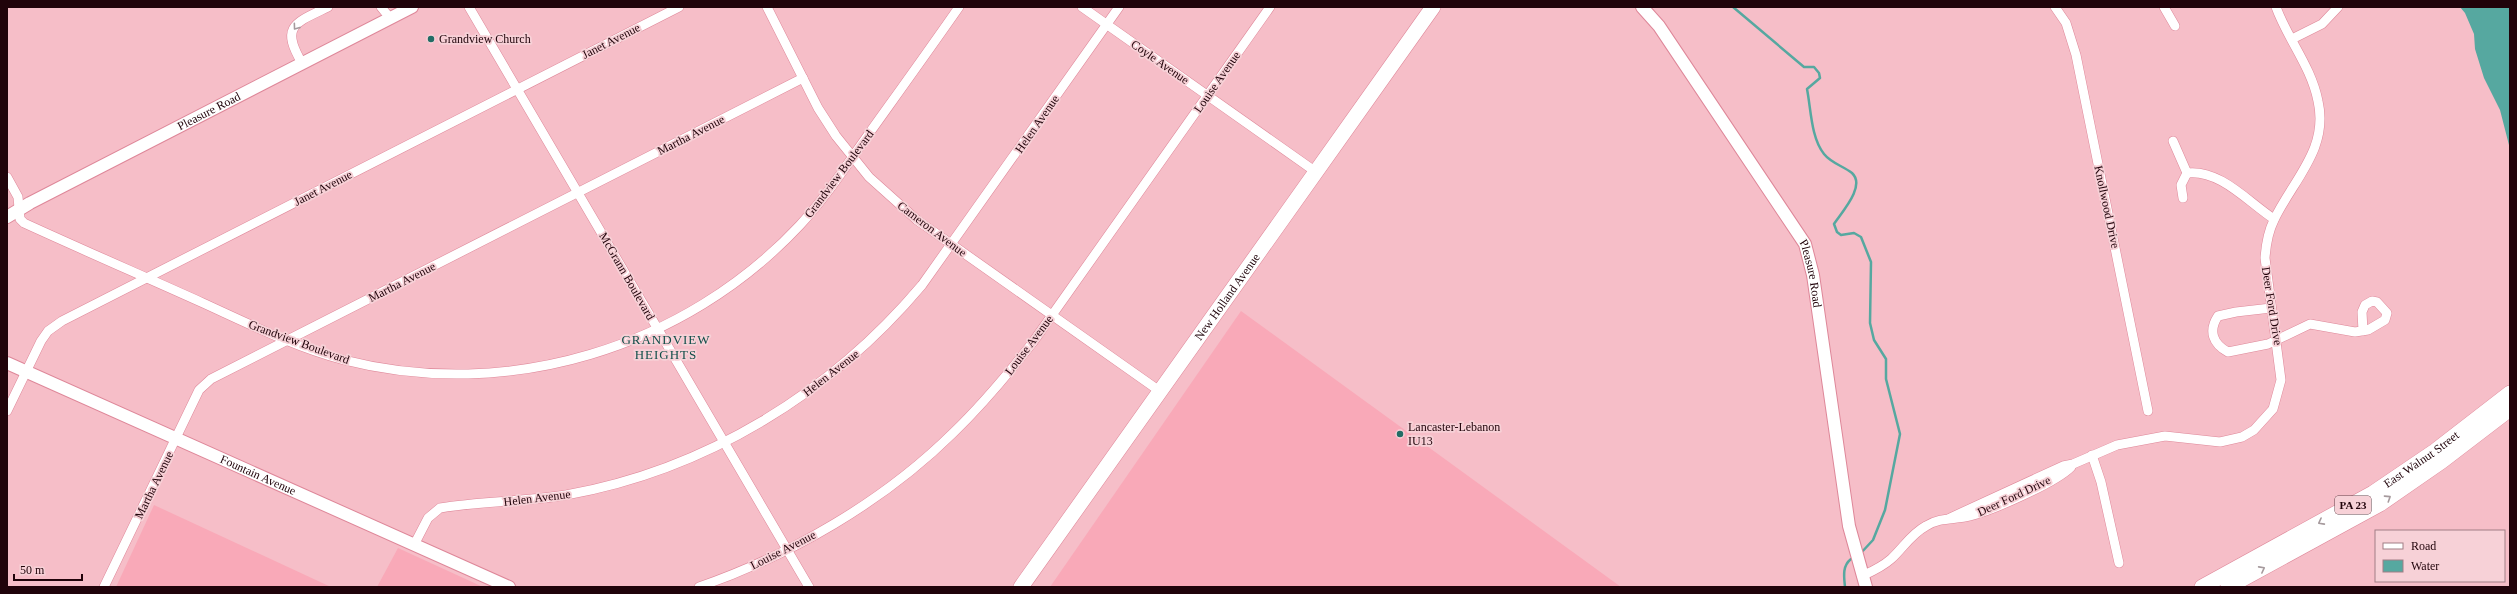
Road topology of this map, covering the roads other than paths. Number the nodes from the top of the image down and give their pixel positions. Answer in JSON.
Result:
{"nodes":[{"id":1,"x":328,"y":7,"type":"edge"},
{"id":2,"x":382,"y":7,"type":"edge"},
{"id":3,"x":412,"y":7,"type":"edge"},
{"id":4,"x":469,"y":7,"type":"edge"},
{"id":5,"x":679,"y":7,"type":"edge"},
{"id":6,"x":767,"y":7,"type":"edge"},
{"id":7,"x":959,"y":7,"type":"edge"},
{"id":8,"x":1082,"y":7,"type":"edge"},
{"id":9,"x":1120,"y":7,"type":"edge"},
{"id":10,"x":1270,"y":7,"type":"edge"},
{"id":11,"x":1433,"y":7,"type":"edge"},
{"id":12,"x":1642,"y":7,"type":"edge"},
{"id":13,"x":2055,"y":7,"type":"edge"},
{"id":14,"x":2164,"y":7,"type":"edge"},
{"id":15,"x":2276,"y":7,"type":"edge"},
{"id":16,"x":2338,"y":7,"type":"edge"},
{"id":17,"x":390,"y":18,"type":"junction"},
{"id":18,"x":1107,"y":25,"type":"junction"},
{"id":19,"x":2175,"y":26,"type":"dead end"},
{"id":20,"x":2292,"y":39,"type":"junction"},
{"id":21,"x":302,"y":63,"type":"junction"},
{"id":22,"x":803,"y":78,"type":"junction"},
{"id":23,"x":517,"y":89,"type":"junction"},
{"id":24,"x":1208,"y":96,"type":"junction"},
{"id":25,"x":2173,"y":142,"type":"dead end"},
{"id":26,"x":852,"y":158,"type":"junction"},
{"id":27,"x":1316,"y":172,"type":"junction"},
{"id":28,"x":2187,"y":173,"type":"junction"},
{"id":29,"x":7,"y":178,"type":"edge"},
{"id":30,"x":578,"y":193,"type":"junction"},
{"id":31,"x":2183,"y":198,"type":"dead end"},
{"id":32,"x":18,"y":210,"type":"junction"},
{"id":33,"x":7,"y":216,"type":"edge"},
{"id":34,"x":2274,"y":219,"type":"junction"},
{"id":35,"x":952,"y":244,"type":"junction"},
{"id":36,"x":147,"y":278,"type":"junction"},
{"id":37,"x":2271,"y":308,"type":"junction"},
{"id":38,"x":1052,"y":315,"type":"junction"},
{"id":39,"x":658,"y":329,"type":"junction"},
{"id":40,"x":2363,"y":331,"type":"dead end"},
{"id":41,"x":287,"y":340,"type":"junction"},
{"id":42,"x":2277,"y":340,"type":"junction"},
{"id":43,"x":7,"y":363,"type":"edge"},
{"id":44,"x":26,"y":372,"type":"junction"},
{"id":45,"x":1161,"y":392,"type":"junction"},
{"id":46,"x":2510,"y":393,"type":"edge"},
{"id":47,"x":2510,"y":409,"type":"edge"},
{"id":48,"x":7,"y":411,"type":"edge"},
{"id":49,"x":2148,"y":411,"type":"dead end"},
{"id":50,"x":2494,"y":413,"type":"junction"},
{"id":51,"x":177,"y":438,"type":"junction"},
{"id":52,"x":724,"y":442,"type":"junction"},
{"id":53,"x":2092,"y":455,"type":"junction"},
{"id":54,"x":414,"y":545,"type":"junction"},
{"id":55,"x":787,"y":549,"type":"junction"},
{"id":56,"x":2119,"y":563,"type":"dead end"},
{"id":57,"x":1864,"y":581,"type":"edge"},
{"id":58,"x":104,"y":587,"type":"edge"},
{"id":59,"x":509,"y":587,"type":"edge"},
{"id":60,"x":699,"y":587,"type":"edge"},
{"id":61,"x":809,"y":587,"type":"edge"},
{"id":62,"x":1021,"y":587,"type":"edge"},
{"id":63,"x":2202,"y":587,"type":"edge"},
{"id":64,"x":2228,"y":587,"type":"edge"}],
"edges":[{"from":1,"to":21,"type":"street","one_way":true},
{"from":2,"to":17,"type":"street"},
{"from":3,"to":17,"type":"street","name":"Pleasure Road"},
{"from":4,"to":23,"type":"street","name":"McGrann Boulevard"},
{"from":5,"to":23,"type":"street","name":"Janet Avenue"},
{"from":6,"to":22,"type":"street","name":"Cameron Avenue"},
{"from":7,"to":26,"type":"street","name":"Grandview Boulevard"},
{"from":8,"to":18,"type":"street","name":"Coyle Avenue"},
{"from":9,"to":18,"type":"street","name":"Helen Avenue"},
{"from":10,"to":24,"type":"street","name":"Louise Avenue"},
{"from":11,"to":27,"type":"main road","name":"New Holland Avenue"},
{"from":12,"to":57,"type":"street","name":"Pleasure Road"},
{"from":13,"to":49,"type":"street","name":"Knollwood Drive"},
{"from":14,"to":19,"type":"street"},
{"from":15,"to":20,"type":"street","name":"Deer Ford Drive"},
{"from":16,"to":20,"type":"street"},
{"from":17,"to":21,"type":"street","name":"Pleasure Road"},
{"from":18,"to":24,"type":"street","name":"Coyle Avenue"},
{"from":18,"to":35,"type":"street","name":"Helen Avenue"},
{"from":20,"to":34,"type":"street","name":"Deer Ford Drive"},
{"from":21,"to":32,"type":"street","name":"Pleasure Road"},
{"from":22,"to":26,"type":"street","name":"Cameron Avenue"},
{"from":22,"to":30,"type":"street","name":"Martha Avenue"},
{"from":23,"to":30,"type":"street","name":"McGrann Boulevard"},
{"from":23,"to":36,"type":"street","name":"Janet Avenue"},
{"from":24,"to":27,"type":"street","name":"Coyle Avenue"},
{"from":24,"to":38,"type":"street","name":"Louise Avenue"},
{"from":25,"to":28,"type":"street"},
{"from":26,"to":35,"type":"street","name":"Cameron Avenue"},
{"from":26,"to":39,"type":"street","name":"Grandview Boulevard"},
{"from":27,"to":45,"type":"main road","name":"New Holland Avenue"},
{"from":28,"to":31,"type":"street"},
{"from":28,"to":34,"type":"street"},
{"from":29,"to":32,"type":"street"},
{"from":30,"to":39,"type":"street","name":"McGrann Boulevard"},
{"from":30,"to":41,"type":"street","name":"Martha Avenue"},
{"from":32,"to":33,"type":"street","name":"Pleasure Road"},
{"from":32,"to":36,"type":"street","name":"Grandview Boulevard"},
{"from":34,"to":37,"type":"street","name":"Deer Ford Drive"},
{"from":35,"to":38,"type":"street","name":"Cameron Avenue"},
{"from":35,"to":52,"type":"street","name":"Helen Avenue"},
{"from":36,"to":41,"type":"street","name":"Grandview Boulevard"},
{"from":36,"to":44,"type":"street","name":"Janet Avenue"},
{"from":37,"to":42,"type":"street","name":"Deer Ford Drive"},
{"from":37,"to":42,"type":"street"},
{"from":38,"to":45,"type":"street","name":"Cameron Avenue"},
{"from":38,"to":55,"type":"street","name":"Louise Avenue"},
{"from":39,"to":41,"type":"street","name":"Grandview Boulevard"},
{"from":39,"to":52,"type":"street","name":"McGrann Boulevard"},
{"from":40,"to":42,"type":"street"},
{"from":41,"to":51,"type":"street","name":"Martha Avenue"},
{"from":42,"to":53,"type":"street","name":"Deer Ford Drive"},
{"from":43,"to":44,"type":"street","name":"Fountain Avenue"},
{"from":44,"to":48,"type":"street","name":"Janet Avenue"},
{"from":44,"to":51,"type":"street","name":"Fountain Avenue"},
{"from":45,"to":62,"type":"main road","name":"New Holland Avenue"},
{"from":46,"to":50,"type":"main road","name":"East Walnut Street","number":"PA 23"},
{"from":47,"to":50,"type":"main road","name":"East Walnut Street","number":"PA 23"},
{"from":50,"to":63,"type":"main road","name":"East Walnut Street","number":"PA 23","one_way":true},
{"from":64,"to":50,"type":"main road","name":"East Walnut Street","number":"PA 23","one_way":true},
{"from":51,"to":54,"type":"street","name":"Fountain Avenue"},
{"from":51,"to":58,"type":"street","name":"Martha Avenue"},
{"from":52,"to":54,"type":"street","name":"Helen Avenue"},
{"from":52,"to":55,"type":"street","name":"McGrann Boulevard"},
{"from":53,"to":56,"type":"street"},
{"from":53,"to":57,"type":"street","name":"Deer Ford Drive"},
{"from":54,"to":59,"type":"street","name":"Fountain Avenue"},
{"from":55,"to":60,"type":"street","name":"Louise Avenue"},
{"from":55,"to":61,"type":"street","name":"McGrann Boulevard"}]}
